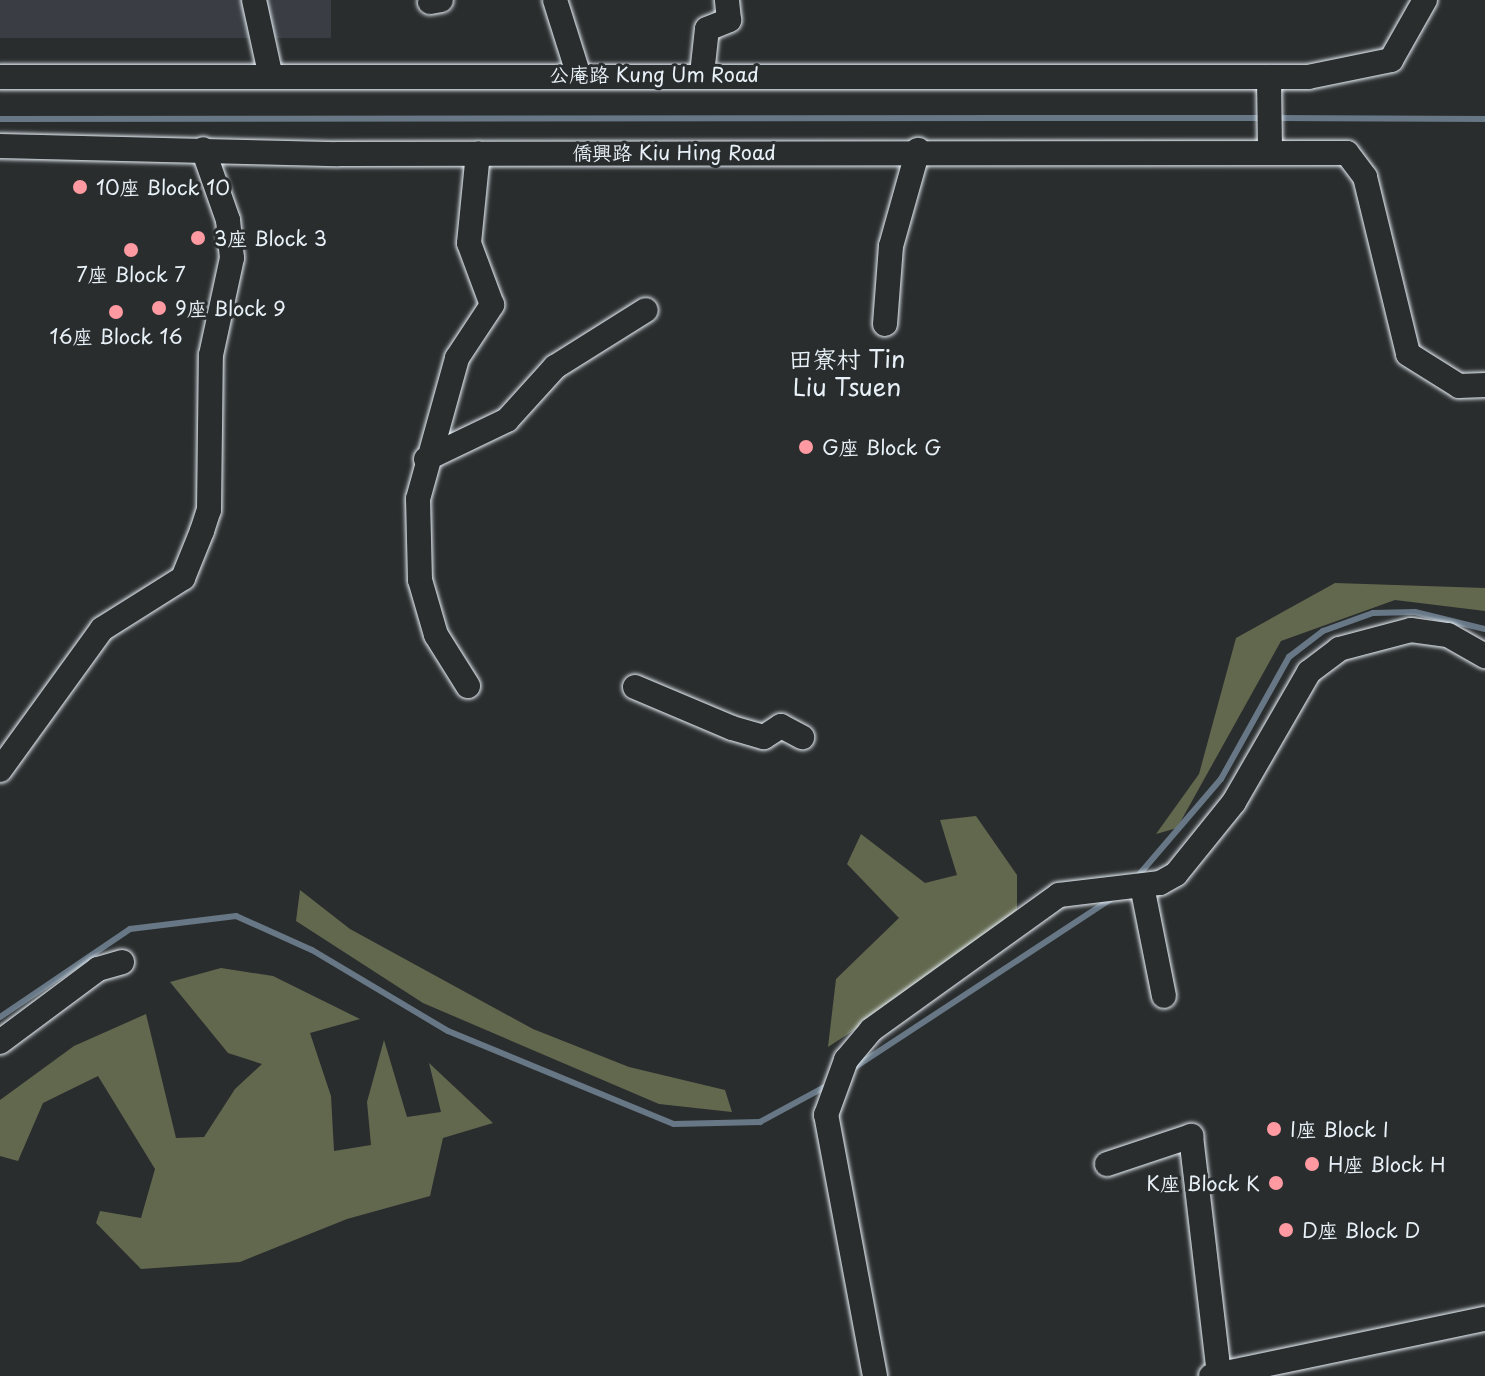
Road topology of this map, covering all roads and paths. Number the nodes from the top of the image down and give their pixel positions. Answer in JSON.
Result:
{"nodes":[{"id":1,"x":254,"y":0,"type":"edge"},
{"id":2,"x":555,"y":0,"type":"edge"},
{"id":3,"x":727,"y":0,"type":"edge"},
{"id":4,"x":1425,"y":0,"type":"edge"},
{"id":5,"x":270,"y":73,"type":"junction"},
{"id":6,"x":578,"y":73,"type":"junction"},
{"id":7,"x":702,"y":74,"type":"junction"},
{"id":8,"x":0,"y":77,"type":"edge"},
{"id":9,"x":1269,"y":77,"type":"junction"},
{"id":10,"x":0,"y":146,"type":"edge"},
{"id":11,"x":203,"y":149,"type":"junction"},
{"id":12,"x":918,"y":150,"type":"junction"},
{"id":13,"x":1270,"y":151,"type":"junction"},
{"id":14,"x":478,"y":153,"type":"junction"},
{"id":15,"x":646,"y":310,"type":"dead end"},
{"id":16,"x":885,"y":324,"type":"dead end"},
{"id":17,"x":1485,"y":385,"type":"edge"},
{"id":18,"x":426,"y":459,"type":"junction"},
{"id":19,"x":1485,"y":656,"type":"edge"},
{"id":20,"x":468,"y":686,"type":"dead end"},
{"id":21,"x":635,"y":687,"type":"dead end"},
{"id":22,"x":802,"y":737,"type":"dead end"},
{"id":23,"x":0,"y":770,"type":"edge"},
{"id":24,"x":1151,"y":884,"type":"junction"},
{"id":25,"x":122,"y":962,"type":"dead end"},
{"id":26,"x":1164,"y":996,"type":"dead end"},
{"id":27,"x":0,"y":1042,"type":"edge"},
{"id":28,"x":1107,"y":1164,"type":"dead end"},
{"id":29,"x":1485,"y":1319,"type":"edge"},
{"id":30,"x":1215,"y":1375,"type":"edge"},
{"id":31,"x":875,"y":1376,"type":"edge"}],
"edges":[{"from":1,"to":5,"type":"street"},
{"from":2,"to":6,"type":"street"},
{"from":3,"to":7,"type":"street"},
{"from":4,"to":9,"type":"street","name":"公庵路 Kung Um Road"},
{"from":5,"to":6,"type":"street","name":"公庵路 Kung Um Road"},
{"from":5,"to":8,"type":"street","name":"公庵路 Kung Um Road"},
{"from":6,"to":7,"type":"street","name":"公庵路 Kung Um Road"},
{"from":7,"to":9,"type":"street","name":"公庵路 Kung Um Road"},
{"from":9,"to":13,"type":"street"},
{"from":10,"to":11,"type":"street","name":"僑興路 Kiu Hing Road"},
{"from":11,"to":14,"type":"street","name":"僑興路 Kiu Hing Road"},
{"from":11,"to":23,"type":"street"},
{"from":12,"to":13,"type":"street","name":"僑興路 Kiu Hing Road"},
{"from":12,"to":14,"type":"street","name":"僑興路 Kiu Hing Road"},
{"from":12,"to":16,"type":"street"},
{"from":13,"to":17,"type":"street","name":"僑興路 Kiu Hing Road"},
{"from":14,"to":18,"type":"street"},
{"from":15,"to":18,"type":"street"},
{"from":18,"to":20,"type":"street"},
{"from":19,"to":24,"type":"street"},
{"from":21,"to":22,"type":"street"},
{"from":24,"to":26,"type":"street"},
{"from":24,"to":31,"type":"street"},
{"from":25,"to":27,"type":"street"},
{"from":28,"to":30,"type":"street"},
{"from":29,"to":30,"type":"street"}]}
